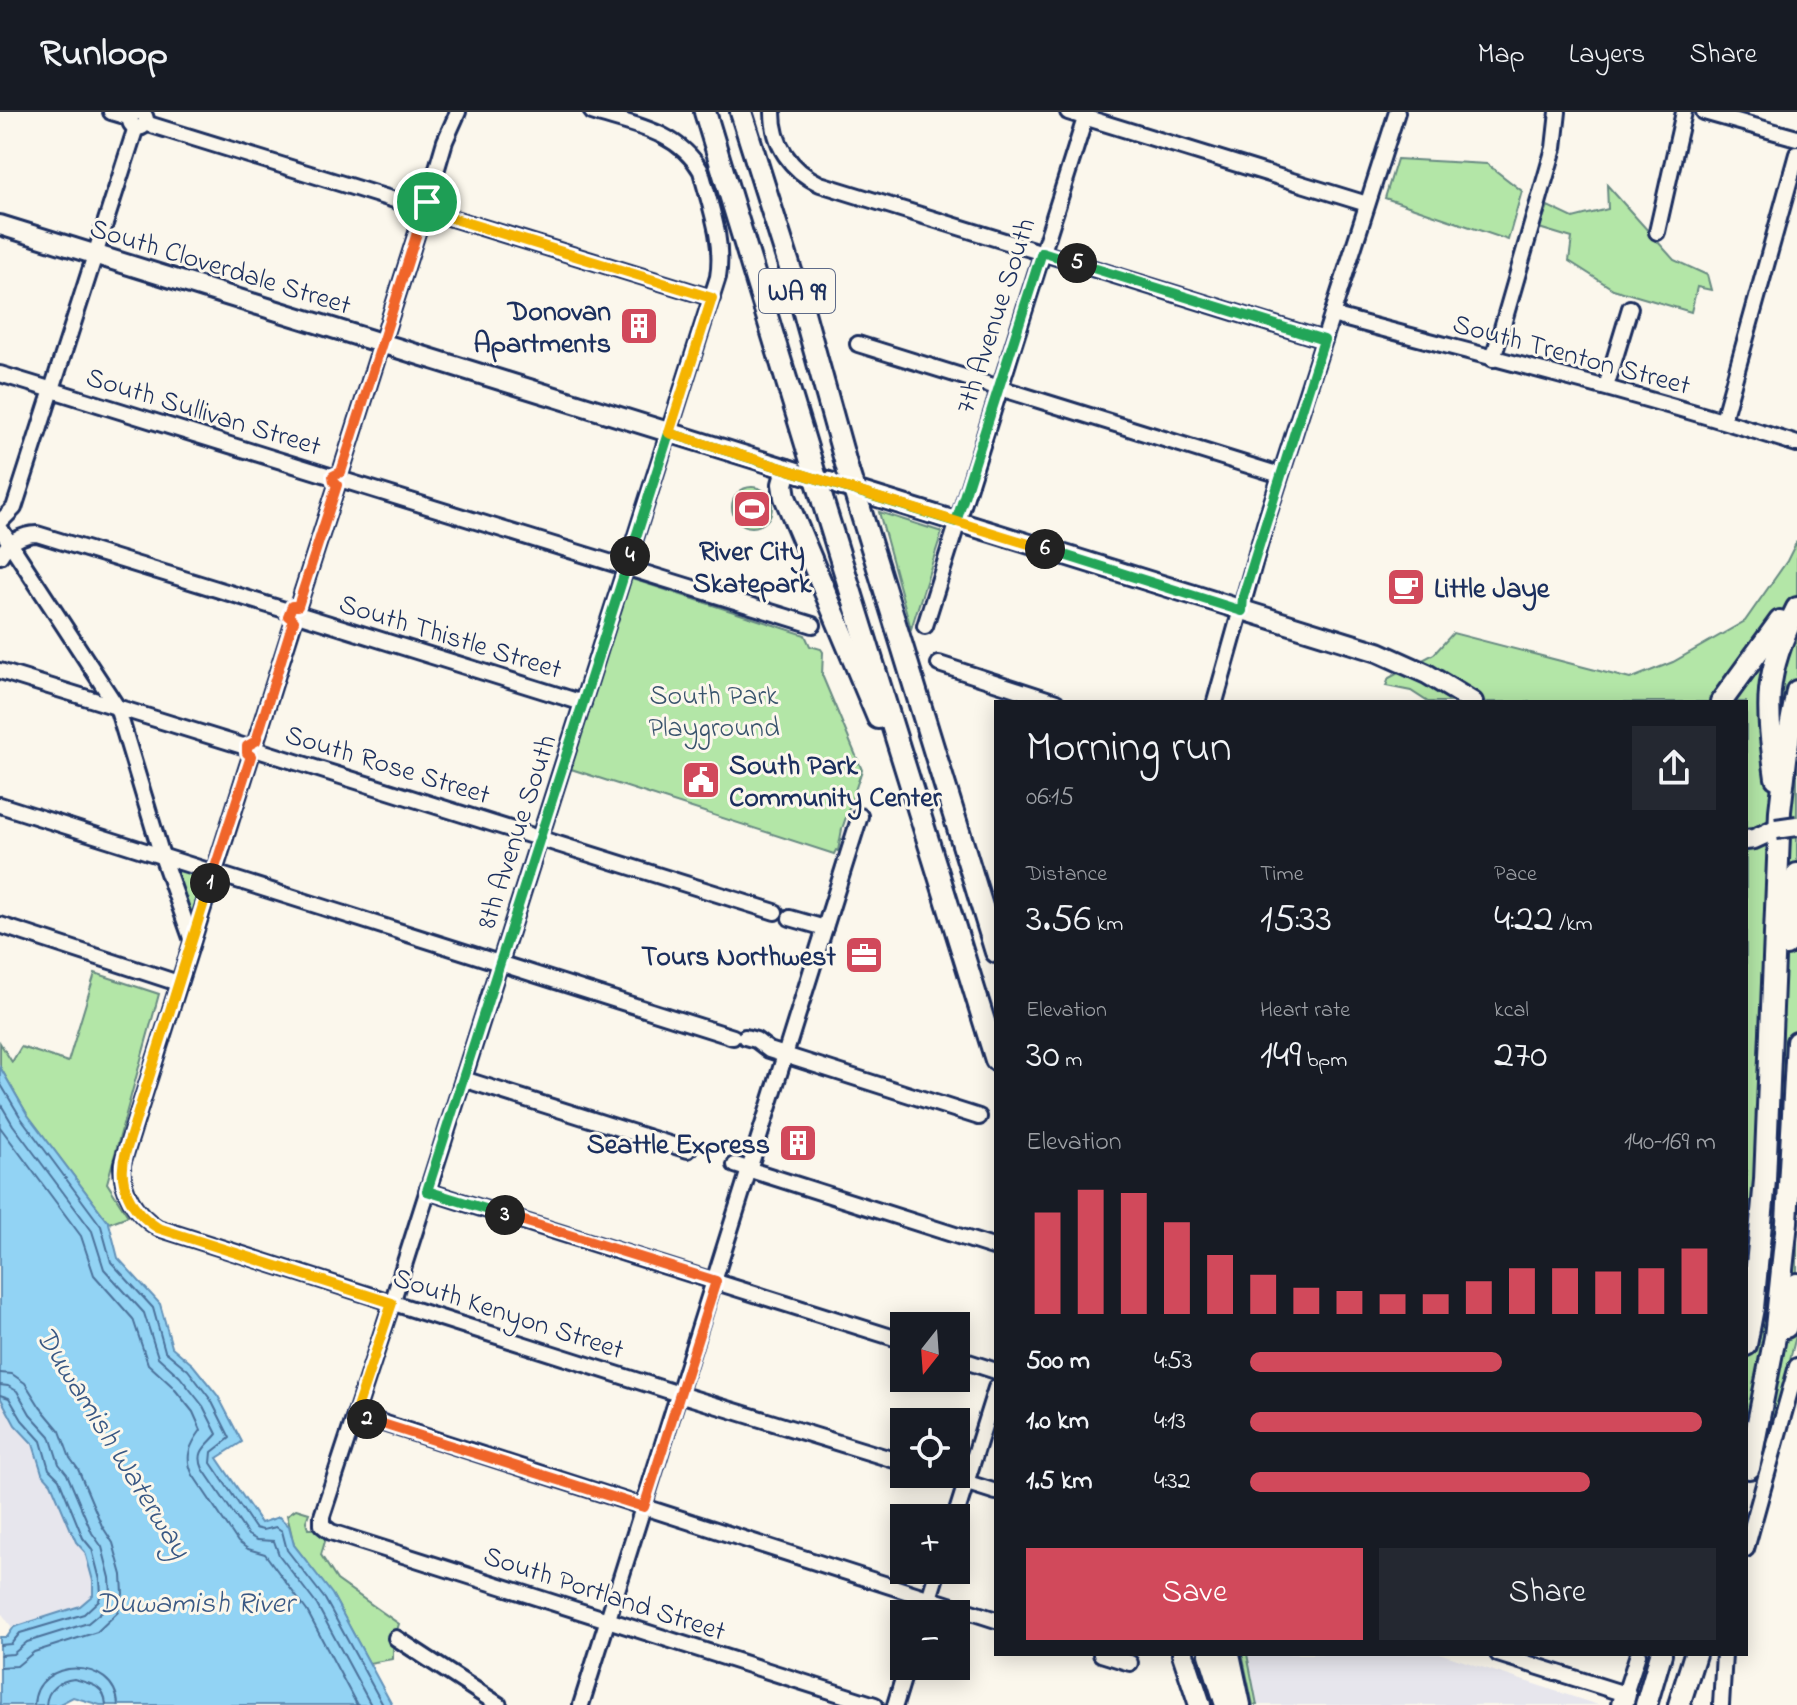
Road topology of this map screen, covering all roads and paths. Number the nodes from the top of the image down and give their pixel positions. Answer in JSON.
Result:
{"nodes":[{"id":1,"x":111,"y":112,"type":"edge"},
{"id":2,"x":458,"y":112,"type":"edge"},
{"id":3,"x":592,"y":112,"type":"edge"},
{"id":4,"x":705,"y":112,"type":"edge"},
{"id":5,"x":741,"y":112,"type":"edge"},
{"id":6,"x":773,"y":112,"type":"edge"},
{"id":7,"x":1068,"y":112,"type":"edge"},
{"id":8,"x":1397,"y":112,"type":"edge"},
{"id":9,"x":1558,"y":112,"type":"edge"},
{"id":10,"x":1684,"y":112,"type":"edge"},
{"id":11,"x":1704,"y":112,"type":"edge"},
{"id":12,"x":1086,"y":115,"type":"edge"},
{"id":13,"x":139,"y":119,"type":"edge"},
{"id":14,"x":1797,"y":138,"type":"edge"},
{"id":15,"x":1797,"y":154,"type":"edge"},
{"id":16,"x":1367,"y":204,"type":"junction"},
{"id":17,"x":425,"y":209,"type":"junction"},
{"id":18,"x":0,"y":225,"type":"edge"},
{"id":19,"x":1657,"y":232,"type":"dead end"},
{"id":20,"x":1042,"y":252,"type":"junction"},
{"id":21,"x":95,"y":255,"type":"junction"},
{"id":22,"x":712,"y":298,"type":"junction"},
{"id":23,"x":1630,"y":308,"type":"dead end"},
{"id":24,"x":1332,"y":315,"type":"junction"},
{"id":25,"x":1324,"y":340,"type":"junction"},
{"id":26,"x":381,"y":344,"type":"junction"},
{"id":27,"x":858,"y":344,"type":"dead end"},
{"id":28,"x":1493,"y":359,"type":"junction"},
{"id":29,"x":0,"y":374,"type":"edge"},
{"id":30,"x":998,"y":387,"type":"junction"},
{"id":31,"x":1606,"y":387,"type":"junction"},
{"id":32,"x":52,"y":390,"type":"junction"},
{"id":33,"x":1723,"y":420,"type":"junction"},
{"id":34,"x":669,"y":433,"type":"junction"},
{"id":35,"x":1797,"y":444,"type":"edge"},
{"id":36,"x":787,"y":470,"type":"junction"},
{"id":37,"x":1280,"y":475,"type":"junction"},
{"id":38,"x":339,"y":479,"type":"junction"},
{"id":39,"x":956,"y":522,"type":"junction"},
{"id":40,"x":0,"y":525,"type":"edge"},
{"id":41,"x":12,"y":543,"type":"junction"},
{"id":42,"x":0,"y":556,"type":"edge"},
{"id":43,"x":627,"y":567,"type":"junction"},
{"id":44,"x":1797,"y":597,"type":"edge"},
{"id":45,"x":1797,"y":608,"type":"edge"},
{"id":46,"x":1242,"y":611,"type":"junction"},
{"id":47,"x":296,"y":614,"type":"junction"},
{"id":48,"x":813,"y":625,"type":"dead end"},
{"id":49,"x":925,"y":626,"type":"dead end"},
{"id":50,"x":939,"y":664,"type":"dead end"},
{"id":51,"x":0,"y":671,"type":"edge"},
{"id":52,"x":1797,"y":691,"type":"edge"},
{"id":53,"x":1050,"y":700,"type":"edge"},
{"id":54,"x":1216,"y":700,"type":"edge"},
{"id":55,"x":1470,"y":700,"type":"edge"},
{"id":56,"x":1722,"y":700,"type":"edge"},
{"id":57,"x":583,"y":703,"type":"junction"},
{"id":58,"x":117,"y":707,"type":"junction"},
{"id":59,"x":253,"y":749,"type":"junction"},
{"id":60,"x":0,"y":805,"type":"edge"},
{"id":61,"x":860,"y":816,"type":"dead end"},
{"id":62,"x":922,"y":822,"type":"junction"},
{"id":63,"x":1797,"y":826,"type":"edge"},
{"id":64,"x":1762,"y":828,"type":"edge"},
{"id":65,"x":540,"y":837,"type":"junction"},
{"id":66,"x":162,"y":856,"type":"junction"},
{"id":67,"x":214,"y":873,"type":"junction"},
{"id":68,"x":1797,"y":874,"type":"edge"},
{"id":69,"x":775,"y":912,"type":"dead end"},
{"id":70,"x":790,"y":918,"type":"dead end"},
{"id":71,"x":0,"y":925,"type":"edge"},
{"id":72,"x":825,"y":928,"type":"junction"},
{"id":73,"x":191,"y":938,"type":"junction"},
{"id":74,"x":994,"y":945,"type":"edge"},
{"id":75,"x":499,"y":964,"type":"junction"},
{"id":76,"x":178,"y":983,"type":"junction"},
{"id":77,"x":1797,"y":1042,"type":"edge"},
{"id":78,"x":1771,"y":1044,"type":"junction"},
{"id":79,"x":994,"y":1054,"type":"edge"},
{"id":80,"x":786,"y":1055,"type":"junction"},
{"id":81,"x":463,"y":1079,"type":"junction"},
{"id":82,"x":979,"y":1117,"type":"dead end"},
{"id":83,"x":688,"y":1150,"type":"dead end"},
{"id":84,"x":735,"y":1165,"type":"dead end"},
{"id":85,"x":751,"y":1170,"type":"junction"},
{"id":86,"x":427,"y":1191,"type":"junction"},
{"id":87,"x":994,"y":1247,"type":"edge"},
{"id":88,"x":716,"y":1281,"type":"junction"},
{"id":89,"x":1797,"y":1284,"type":"edge"},
{"id":90,"x":392,"y":1303,"type":"junction"},
{"id":91,"x":1748,"y":1334,"type":"edge"},
{"id":92,"x":890,"y":1337,"type":"edge"},
{"id":93,"x":970,"y":1363,"type":"edge"},
{"id":94,"x":1797,"y":1366,"type":"edge"},
{"id":95,"x":994,"y":1370,"type":"edge"},
{"id":96,"x":679,"y":1394,"type":"junction"},
{"id":97,"x":994,"y":1395,"type":"edge"},
{"id":98,"x":355,"y":1414,"type":"junction"},
{"id":99,"x":890,"y":1459,"type":"edge"},
{"id":100,"x":970,"y":1473,"type":"edge"},
{"id":101,"x":1748,"y":1473,"type":"edge"},
{"id":102,"x":970,"y":1484,"type":"edge"},
{"id":103,"x":994,"y":1491,"type":"edge"},
{"id":104,"x":644,"y":1507,"type":"junction"},
{"id":105,"x":322,"y":1525,"type":"joint"},
{"id":106,"x":1748,"y":1542,"type":"edge"},
{"id":107,"x":934,"y":1584,"type":"edge"},
{"id":108,"x":929,"y":1598,"type":"junction"},
{"id":109,"x":994,"y":1619,"type":"edge"},
{"id":110,"x":607,"y":1620,"type":"junction"},
{"id":111,"x":396,"y":1638,"type":"dead end"},
{"id":112,"x":1107,"y":1656,"type":"edge"},
{"id":113,"x":1184,"y":1656,"type":"edge"},
{"id":114,"x":1211,"y":1656,"type":"edge"},
{"id":115,"x":1229,"y":1656,"type":"edge"},
{"id":116,"x":1504,"y":1656,"type":"edge"},
{"id":117,"x":1637,"y":1656,"type":"edge"},
{"id":118,"x":1660,"y":1656,"type":"edge"},
{"id":119,"x":1694,"y":1656,"type":"edge"},
{"id":120,"x":1724,"y":1656,"type":"edge"},
{"id":121,"x":1130,"y":1663,"type":"dead end"},
{"id":122,"x":903,"y":1680,"type":"edge"},
{"id":123,"x":1624,"y":1699,"type":"edge"},
{"id":124,"x":499,"y":1705,"type":"edge"},
{"id":125,"x":581,"y":1705,"type":"edge"},
{"id":126,"x":875,"y":1705,"type":"edge"},
{"id":127,"x":895,"y":1705,"type":"edge"},
{"id":128,"x":1200,"y":1705,"type":"edge"},
{"id":129,"x":1226,"y":1705,"type":"edge"},
{"id":130,"x":1240,"y":1705,"type":"edge"},
{"id":131,"x":1646,"y":1705,"type":"edge"},
{"id":132,"x":1679,"y":1705,"type":"edge"},
{"id":133,"x":1721,"y":1705,"type":"edge"}],
"edges":[{"from":1,"to":13,"type":"street"},
{"from":2,"to":17,"type":"street"},
{"from":3,"to":22,"type":"street","name":"8th Avenue South"},
{"from":4,"to":62,"type":"highway","number":"WA 99","bridge":true},
{"from":5,"to":74,"type":"highway","number":"WA 99","bridge":true},
{"from":6,"to":20,"type":"street"},
{"from":7,"to":12,"type":"street"},
{"from":8,"to":16,"type":"street"},
{"from":9,"to":28,"type":"street"},
{"from":10,"to":19,"type":"street"},
{"from":11,"to":14,"type":"street"},
{"from":12,"to":16,"type":"street"},
{"from":12,"to":20,"type":"street","name":"7th Avenue South"},
{"from":13,"to":17,"type":"street"},
{"from":13,"to":21,"type":"street"},
{"from":15,"to":33,"type":"street"},
{"from":16,"to":24,"type":"street"},
{"from":17,"to":22,"type":"street"},
{"from":17,"to":26,"type":"street"},
{"from":18,"to":21,"type":"main road","name":"South Cloverdale Street"},
{"from":20,"to":25,"type":"street"},
{"from":20,"to":30,"type":"street","name":"7th Avenue South"},
{"from":21,"to":26,"type":"main road","name":"South Cloverdale Street"},
{"from":21,"to":32,"type":"street"},
{"from":22,"to":34,"type":"street","name":"8th Avenue South"},
{"from":23,"to":31,"type":"street"},
{"from":24,"to":25,"type":"street"},
{"from":24,"to":28,"type":"street","name":"South Trenton Street"},
{"from":25,"to":37,"type":"street"},
{"from":26,"to":34,"type":"main road","name":"South Cloverdale Street"},
{"from":26,"to":38,"type":"street"},
{"from":27,"to":30,"type":"street"},
{"from":28,"to":31,"type":"street","name":"South Trenton Street"},
{"from":29,"to":32,"type":"street","name":"South Sullivan Street"},
{"from":30,"to":37,"type":"street"},
{"from":30,"to":39,"type":"street","name":"7th Avenue South"},
{"from":31,"to":33,"type":"street","name":"South Trenton Street"},
{"from":32,"to":38,"type":"street","name":"South Sullivan Street"},
{"from":32,"to":40,"type":"street"},
{"from":33,"to":35,"type":"street","name":"South Trenton Street"},
{"from":34,"to":36,"type":"main road","name":"South Cloverdale Street"},
{"from":34,"to":43,"type":"street","name":"8th Avenue South"},
{"from":36,"to":39,"type":"main road","name":"South Cloverdale Street"},
{"from":36,"to":62,"type":"highway"},
{"from":37,"to":46,"type":"street"},
{"from":38,"to":43,"type":"street","name":"South Sullivan Street"},
{"from":38,"to":47,"type":"street"},
{"from":39,"to":46,"type":"main road","name":"South Cloverdale Street"},
{"from":39,"to":49,"type":"street","name":"7th Avenue South"},
{"from":40,"to":41,"type":"street"},
{"from":41,"to":42,"type":"street"},
{"from":41,"to":47,"type":"street","name":"South Thistle Street"},
{"from":41,"to":58,"type":"street"},
{"from":43,"to":48,"type":"street","name":"South Sullivan Street"},
{"from":43,"to":57,"type":"street","name":"8th Avenue South"},
{"from":44,"to":56,"type":"highway"},
{"from":45,"to":64,"type":"highway"},
{"from":46,"to":54,"type":"street"},
{"from":46,"to":55,"type":"main road","name":"South Cloverdale Street"},
{"from":47,"to":57,"type":"street","name":"South Thistle Street"},
{"from":47,"to":59,"type":"street"},
{"from":50,"to":53,"type":"street"},
{"from":51,"to":58,"type":"street","name":"South Rose Street"},
{"from":52,"to":64,"type":"highway"},
{"from":57,"to":65,"type":"street","name":"8th Avenue South"},
{"from":58,"to":59,"type":"street","name":"South Rose Street"},
{"from":58,"to":66,"type":"street"},
{"from":59,"to":65,"type":"street","name":"South Rose Street"},
{"from":59,"to":67,"type":"street"},
{"from":60,"to":66,"type":"street"},
{"from":61,"to":72,"type":"street"},
{"from":62,"to":79,"type":"highway","number":"WA 99"},
{"from":63,"to":64,"type":"main road","bridge":true},
{"from":64,"to":78,"type":"highway"},
{"from":65,"to":69,"type":"street","name":"South Rose Street"},
{"from":65,"to":75,"type":"street","name":"8th Avenue South"},
{"from":66,"to":67,"type":"street"},
{"from":66,"to":73,"type":"street"},
{"from":67,"to":73,"type":"street"},
{"from":67,"to":75,"type":"street"},
{"from":68,"to":78,"type":"highway"},
{"from":70,"to":72,"type":"street"},
{"from":71,"to":76,"type":"street"},
{"from":72,"to":80,"type":"street"},
{"from":73,"to":76,"type":"street"},
{"from":75,"to":80,"type":"street"},
{"from":75,"to":81,"type":"street","name":"8th Avenue South"},
{"from":76,"to":90,"type":"street","name":"South Kenyon Street"},
{"from":77,"to":101,"type":"highway"},
{"from":78,"to":91,"type":"highway"},
{"from":80,"to":82,"type":"street"},
{"from":80,"to":85,"type":"street"},
{"from":81,"to":83,"type":"street"},
{"from":81,"to":86,"type":"street","name":"8th Avenue South"},
{"from":84,"to":85,"type":"street"},
{"from":85,"to":87,"type":"street"},
{"from":85,"to":88,"type":"street"},
{"from":86,"to":88,"type":"street"},
{"from":86,"to":90,"type":"street","name":"8th Avenue South"},
{"from":88,"to":92,"type":"street"},
{"from":88,"to":96,"type":"street"},
{"from":89,"to":101,"type":"highway"},
{"from":90,"to":96,"type":"street","name":"South Kenyon Street"},
{"from":90,"to":98,"type":"street","name":"8th Avenue South"},
{"from":93,"to":95,"type":"street"},
{"from":94,"to":106,"type":"street"},
{"from":96,"to":99,"type":"street","name":"South Kenyon Street"},
{"from":96,"to":104,"type":"street"},
{"from":97,"to":100,"type":"street"},
{"from":98,"to":104,"type":"street"},
{"from":98,"to":105,"type":"street","name":"8th Avenue South"},
{"from":102,"to":103,"type":"street"},
{"from":104,"to":108,"type":"street"},
{"from":104,"to":110,"type":"street"},
{"from":105,"to":110,"type":"street","name":"South Portland Street"},
{"from":107,"to":108,"type":"street"},
{"from":108,"to":109,"type":"street"},
{"from":110,"to":125,"type":"street"},
{"from":110,"to":126,"type":"street","name":"South Portland Street"},
{"from":111,"to":124,"type":"street"},
{"from":112,"to":121,"type":"street"},
{"from":113,"to":128,"type":"highway"},
{"from":114,"to":129,"type":"highway"},
{"from":115,"to":130,"type":"highway"},
{"from":116,"to":123,"type":"street"},
{"from":117,"to":123,"type":"street"},
{"from":118,"to":131,"type":"highway"},
{"from":119,"to":132,"type":"highway"},
{"from":120,"to":133,"type":"street"},
{"from":122,"to":127,"type":"street"}]}
